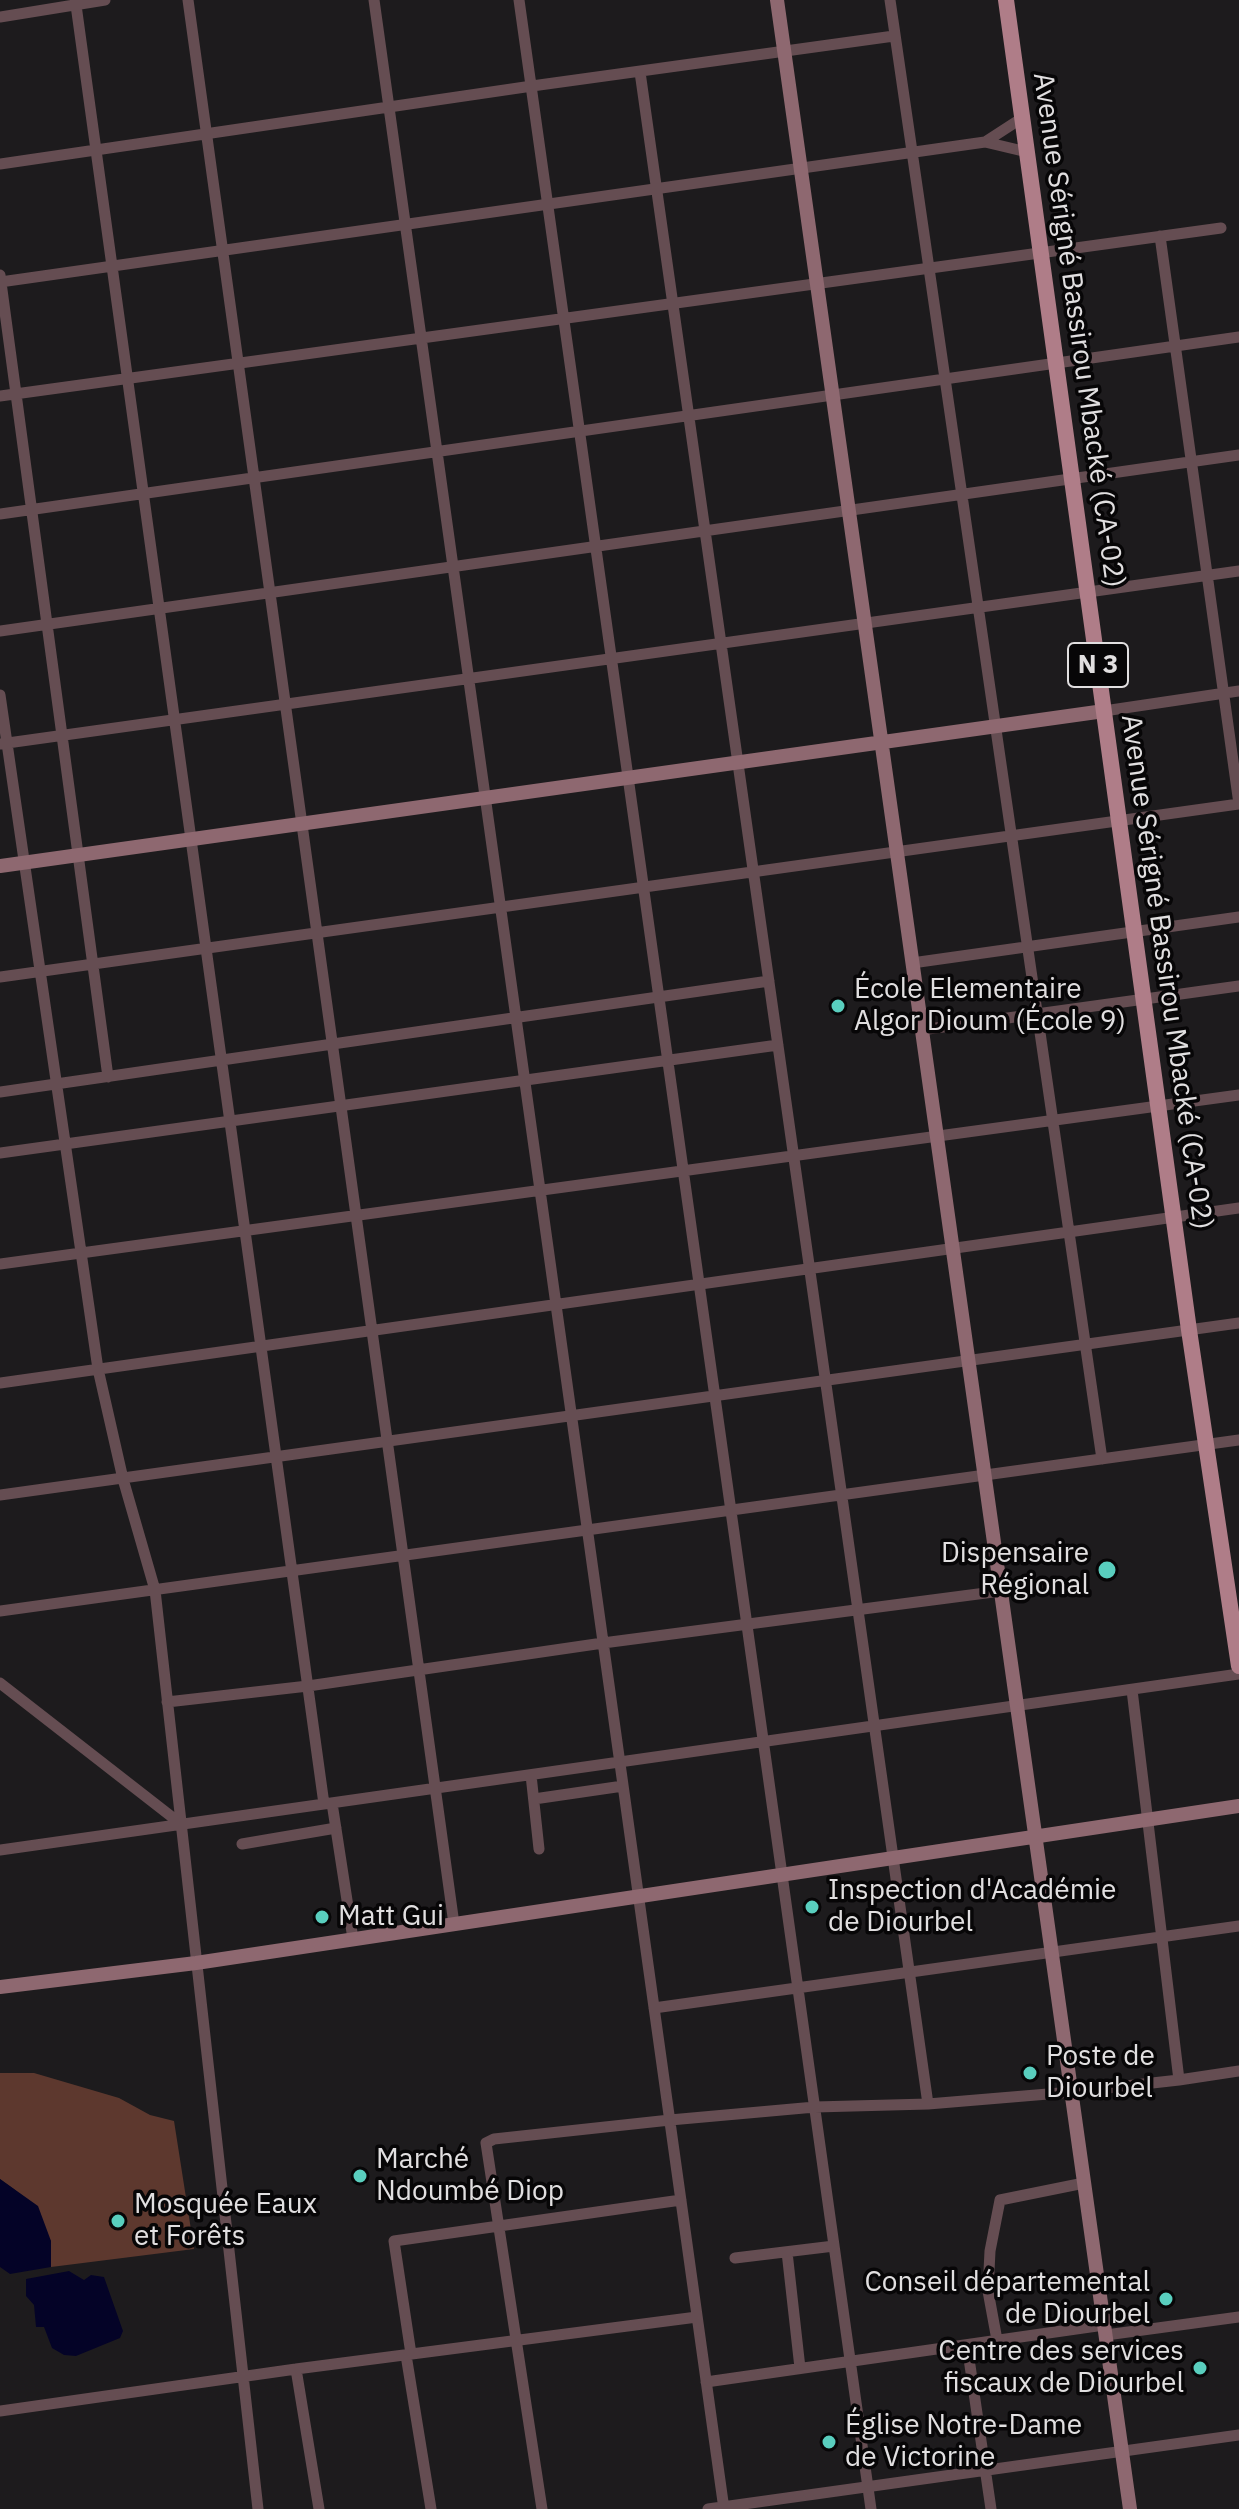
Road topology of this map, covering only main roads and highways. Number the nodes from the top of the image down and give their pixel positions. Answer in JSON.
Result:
{"nodes":[{"id":1,"x":1006,"y":0,"type":"edge"},
{"id":2,"x":1231,"y":1562,"type":"edge"},
{"id":3,"x":1239,"y":1666,"type":"edge"}],
"edges":[{"from":1,"to":2,"type":"main road","name":"Avenue Sérigné Bassirou Mbacké (CA-02)","number":"N 3"},
{"from":2,"to":3,"type":"main road","name":"Avenue Sérigné Bassirou Mbacké (CA-02)","number":"N 3"}]}
